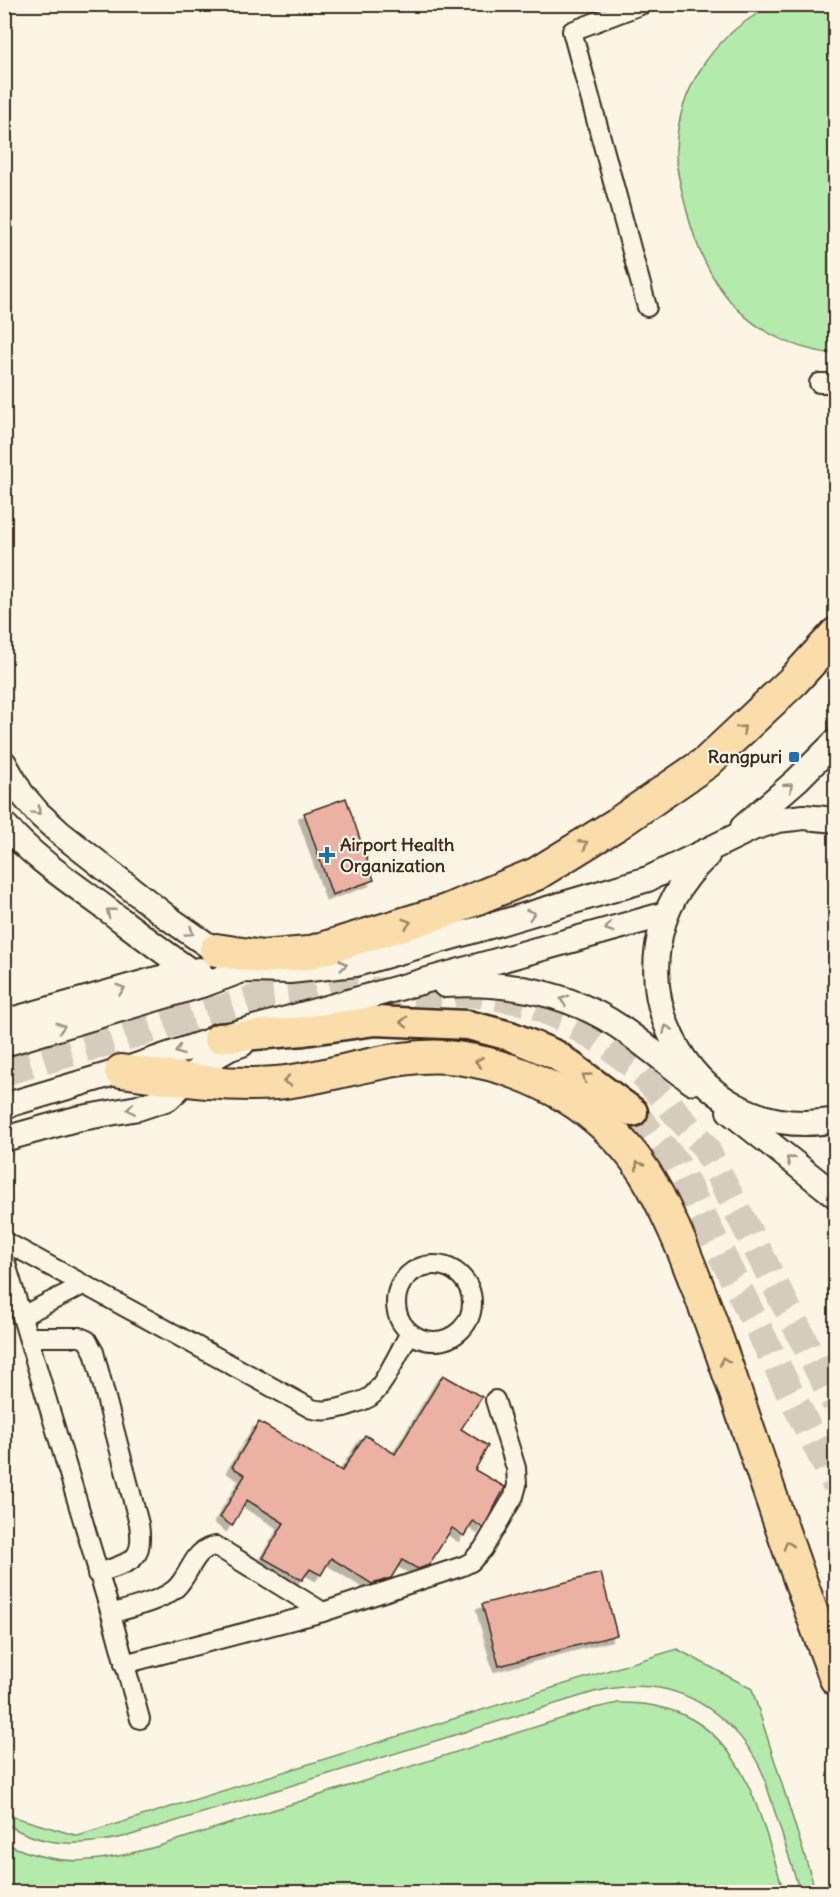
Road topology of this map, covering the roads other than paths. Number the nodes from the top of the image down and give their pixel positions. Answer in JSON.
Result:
{"nodes":[{"id":1,"x":643,"y":4,"type":"edge"},
{"id":2,"x":647,"y":307,"type":"dead end"},
{"id":3,"x":836,"y":634,"type":"edge"},
{"id":4,"x":836,"y":741,"type":"edge"},
{"id":5,"x":4,"y":763,"type":"edge"},
{"id":6,"x":836,"y":820,"type":"edge"},
{"id":7,"x":4,"y":824,"type":"edge"},
{"id":8,"x":729,"y":839,"type":"junction"},
{"id":9,"x":666,"y":914,"type":"junction"},
{"id":10,"x":231,"y":961,"type":"junction"},
{"id":11,"x":199,"y":977,"type":"junction"},
{"id":12,"x":394,"y":988,"type":"junction"},
{"id":13,"x":4,"y":1022,"type":"edge"},
{"id":14,"x":272,"y":1034,"type":"junction"},
{"id":15,"x":218,"y":1038,"type":"junction"},
{"id":16,"x":4,"y":1044,"type":"edge"},
{"id":17,"x":121,"y":1071,"type":"junction"},
{"id":18,"x":188,"y":1080,"type":"junction"},
{"id":19,"x":4,"y":1106,"type":"edge"},
{"id":20,"x":633,"y":1112,"type":"tunnel mouth"},
{"id":21,"x":836,"y":1120,"type":"edge"},
{"id":22,"x":808,"y":1123,"type":"junction"},
{"id":23,"x":836,"y":1125,"type":"edge"},
{"id":24,"x":4,"y":1139,"type":"edge"},
{"id":25,"x":836,"y":1196,"type":"edge"},
{"id":26,"x":4,"y":1241,"type":"edge"},
{"id":27,"x":4,"y":1257,"type":"edge"},
{"id":28,"x":83,"y":1285,"type":"junction"},
{"id":29,"x":22,"y":1316,"type":"junction"},
{"id":30,"x":410,"y":1333,"type":"junction"},
{"id":31,"x":28,"y":1337,"type":"junction"},
{"id":32,"x":495,"y":1400,"type":"dead end"},
{"id":33,"x":97,"y":1574,"type":"junction"},
{"id":34,"x":323,"y":1612,"type":"junction"},
{"id":35,"x":111,"y":1614,"type":"junction"},
{"id":36,"x":124,"y":1664,"type":"junction"},
{"id":37,"x":836,"y":1679,"type":"edge"},
{"id":38,"x":140,"y":1719,"type":"dead end"}],
"edges":[{"from":1,"to":2,"type":"street"},
{"from":10,"to":3,"type":"highway","one_way":true},
{"from":8,"to":4,"type":"main road","one_way":true},
{"from":5,"to":10,"type":"main road","one_way":true},
{"from":6,"to":8,"type":"main road"},
{"from":11,"to":7,"type":"main road","one_way":true},
{"from":8,"to":9,"type":"main road"},
{"from":10,"to":8,"type":"main road","one_way":true},
{"from":9,"to":12,"type":"main road","one_way":true},
{"from":22,"to":9,"type":"main road","one_way":true},
{"from":10,"to":11,"type":"main road"},
{"from":13,"to":11,"type":"main road","one_way":true},
{"from":16,"to":11,"type":"main road","one_way":true},
{"from":12,"to":15,"type":"main road"},
{"from":25,"to":12,"type":"main road","one_way":true},
{"from":14,"to":15,"type":"highway"},
{"from":14,"to":18,"type":"main road"},
{"from":20,"to":14,"type":"highway","one_way":true},
{"from":15,"to":17,"type":"main road","one_way":true},
{"from":17,"to":18,"type":"highway"},
{"from":17,"to":19,"type":"main road"},
{"from":18,"to":24,"type":"main road","one_way":true},
{"from":37,"to":18,"type":"highway","one_way":true},
{"from":21,"to":22,"type":"main road"},
{"from":22,"to":23,"type":"main road"},
{"from":26,"to":28,"type":"street"},
{"from":27,"to":29,"type":"street"},
{"from":28,"to":29,"type":"street"},
{"from":28,"to":30,"type":"street"},
{"from":29,"to":31,"type":"street"},
{"from":30,"to":30,"type":"street"},
{"from":31,"to":33,"type":"street"},
{"from":31,"to":33,"type":"street"},
{"from":32,"to":34,"type":"street"},
{"from":33,"to":35,"type":"street"},
{"from":34,"to":35,"type":"street"},
{"from":34,"to":36,"type":"street"},
{"from":35,"to":36,"type":"street"},
{"from":36,"to":38,"type":"street"}]}
